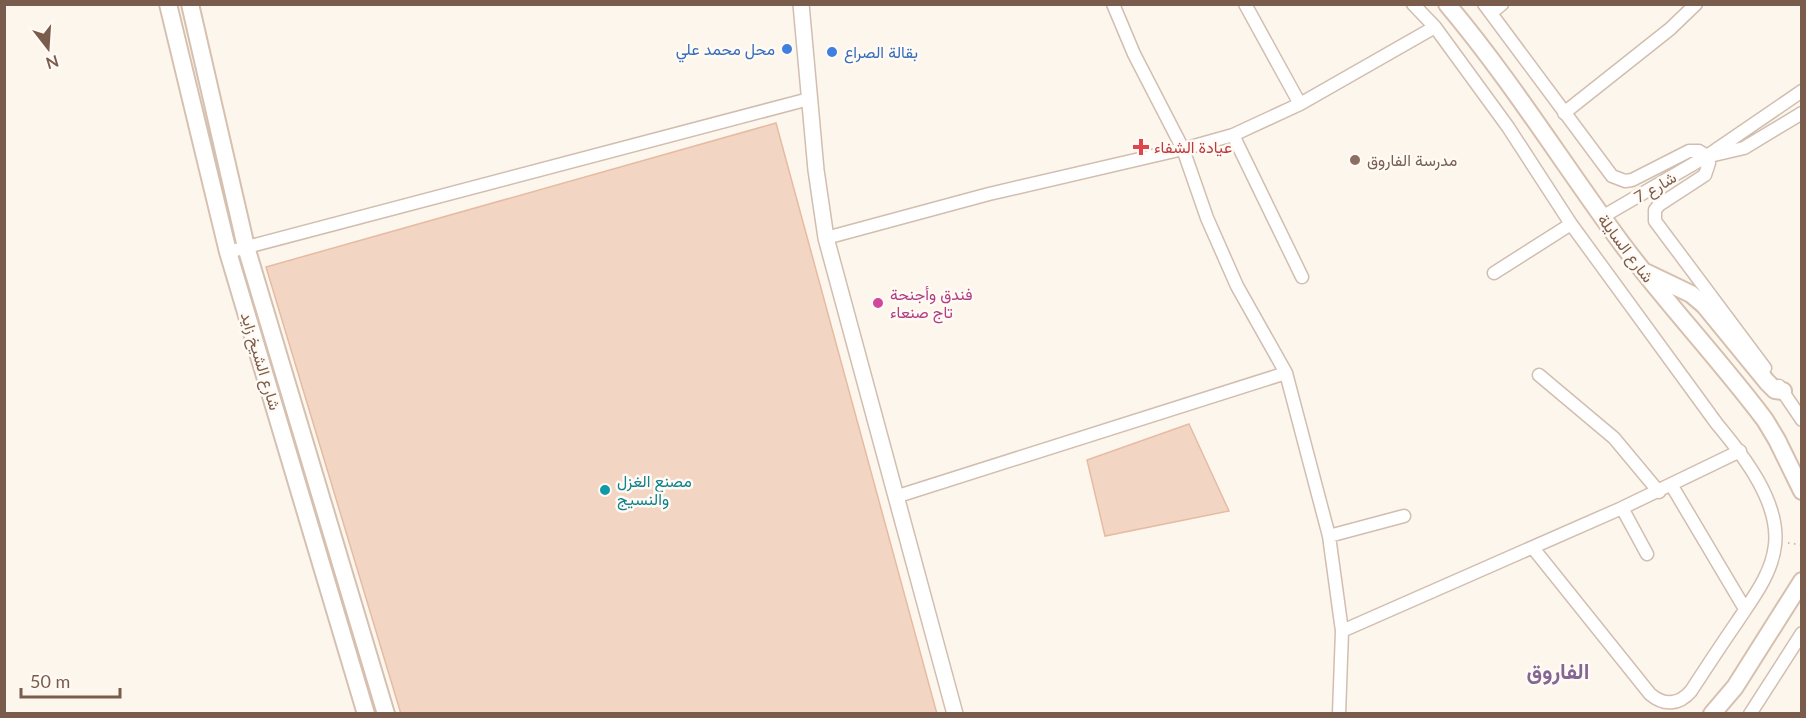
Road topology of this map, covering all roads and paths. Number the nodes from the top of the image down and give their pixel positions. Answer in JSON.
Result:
{"nodes":[{"id":1,"x":168,"y":4,"type":"edge"},
{"id":2,"x":190,"y":4,"type":"edge"},
{"id":3,"x":801,"y":4,"type":"edge"},
{"id":4,"x":1113,"y":4,"type":"edge"},
{"id":5,"x":1245,"y":4,"type":"edge"},
{"id":6,"x":1413,"y":4,"type":"edge"},
{"id":7,"x":1448,"y":4,"type":"edge"},
{"id":8,"x":1502,"y":4,"type":"edge"},
{"id":9,"x":1696,"y":4,"type":"edge"},
{"id":10,"x":1488,"y":9,"type":"edge"},
{"id":11,"x":1435,"y":27,"type":"junction"},
{"id":12,"x":1802,"y":91,"type":"edge"},
{"id":13,"x":809,"y":99,"type":"junction"},
{"id":14,"x":1300,"y":104,"type":"junction"},
{"id":15,"x":1564,"y":113,"type":"junction"},
{"id":16,"x":1802,"y":113,"type":"edge"},
{"id":17,"x":1233,"y":135,"type":"junction"},
{"id":18,"x":1183,"y":149,"type":"junction"},
{"id":19,"x":1707,"y":156,"type":"junction"},
{"id":20,"x":1602,"y":217,"type":"junction"},
{"id":21,"x":1571,"y":224,"type":"junction"},
{"id":22,"x":826,"y":238,"type":"junction"},
{"id":23,"x":246,"y":247,"type":"junction"},
{"id":24,"x":228,"y":252,"type":"junction"},
{"id":25,"x":1642,"y":271,"type":"junction"},
{"id":26,"x":1494,"y":273,"type":"dead end"},
{"id":27,"x":1302,"y":277,"type":"dead end"},
{"id":28,"x":1286,"y":373,"type":"junction"},
{"id":29,"x":1539,"y":375,"type":"dead end"},
{"id":30,"x":1783,"y":391,"type":"junction"},
{"id":31,"x":1802,"y":420,"type":"edge"},
{"id":32,"x":1740,"y":451,"type":"junction"},
{"id":33,"x":1672,"y":486,"type":"junction"},
{"id":34,"x":1659,"y":492,"type":"junction"},
{"id":35,"x":1802,"y":492,"type":"edge"},
{"id":36,"x":896,"y":497,"type":"junction"},
{"id":37,"x":1622,"y":508,"type":"junction"},
{"id":38,"x":1404,"y":516,"type":"dead end"},
{"id":39,"x":1329,"y":536,"type":"junction"},
{"id":40,"x":1788,"y":543,"type":"dead end"},
{"id":41,"x":1802,"y":545,"type":"edge"},
{"id":42,"x":1533,"y":548,"type":"junction"},
{"id":43,"x":1647,"y":554,"type":"dead end"},
{"id":44,"x":1802,"y":581,"type":"edge"},
{"id":45,"x":1745,"y":609,"type":"junction"},
{"id":46,"x":1342,"y":631,"type":"junction"},
{"id":47,"x":1802,"y":633,"type":"edge"},
{"id":48,"x":366,"y":714,"type":"edge"},
{"id":49,"x":386,"y":714,"type":"edge"},
{"id":50,"x":955,"y":714,"type":"edge"},
{"id":51,"x":1339,"y":714,"type":"edge"},
{"id":52,"x":1712,"y":714,"type":"edge"},
{"id":53,"x":1750,"y":714,"type":"edge"}],
"edges":[{"from":1,"to":24,"type":"main road","name":"شارع الشيخ زايد"},
{"from":2,"to":23,"type":"main road"},
{"from":3,"to":13,"type":"street"},
{"from":4,"to":18,"type":"street"},
{"from":5,"to":14,"type":"street"},
{"from":6,"to":11,"type":"street"},
{"from":7,"to":20,"type":"main road","name":"شارع السايلة"},
{"from":8,"to":10,"type":"street"},
{"from":9,"to":15,"type":"street"},
{"from":10,"to":15,"type":"street"},
{"from":11,"to":14,"type":"street"},
{"from":11,"to":21,"type":"street"},
{"from":12,"to":19,"type":"street","name":"شارع 7"},
{"from":13,"to":22,"type":"street"},
{"from":13,"to":23,"type":"street"},
{"from":14,"to":17,"type":"street"},
{"from":15,"to":19,"type":"street"},
{"from":16,"to":19,"type":"street","name":"شارع 7"},
{"from":17,"to":18,"type":"street"},
{"from":17,"to":27,"type":"street"},
{"from":18,"to":22,"type":"street"},
{"from":18,"to":28,"type":"street"},
{"from":19,"to":20,"type":"street","name":"شارع 7"},
{"from":19,"to":30,"type":"street"},
{"from":20,"to":25,"type":"main road","name":"شارع السايلة"},
{"from":21,"to":26,"type":"street"},
{"from":21,"to":32,"type":"street"},
{"from":22,"to":36,"type":"street"},
{"from":23,"to":24,"type":"street"},
{"from":23,"to":49,"type":"main road"},
{"from":24,"to":48,"type":"main road","name":"شارع الشيخ زايد"},
{"from":25,"to":30,"type":"main road"},
{"from":25,"to":35,"type":"main road","name":"شارع السايلة"},
{"from":28,"to":36,"type":"street"},
{"from":28,"to":39,"type":"street"},
{"from":29,"to":34,"type":"street"},
{"from":30,"to":31,"type":"street"},
{"from":32,"to":33,"type":"street"},
{"from":32,"to":45,"type":"street"},
{"from":33,"to":34,"type":"street"},
{"from":33,"to":45,"type":"street"},
{"from":34,"to":37,"type":"street"},
{"from":36,"to":50,"type":"street"},
{"from":37,"to":42,"type":"street"},
{"from":37,"to":43,"type":"street"},
{"from":38,"to":39,"type":"street"},
{"from":39,"to":46,"type":"street"},
{"from":40,"to":41,"type":"path"},
{"from":42,"to":45,"type":"street"},
{"from":42,"to":46,"type":"street"},
{"from":44,"to":52,"type":"main road"},
{"from":46,"to":51,"type":"street"},
{"from":47,"to":53,"type":"street"}]}
